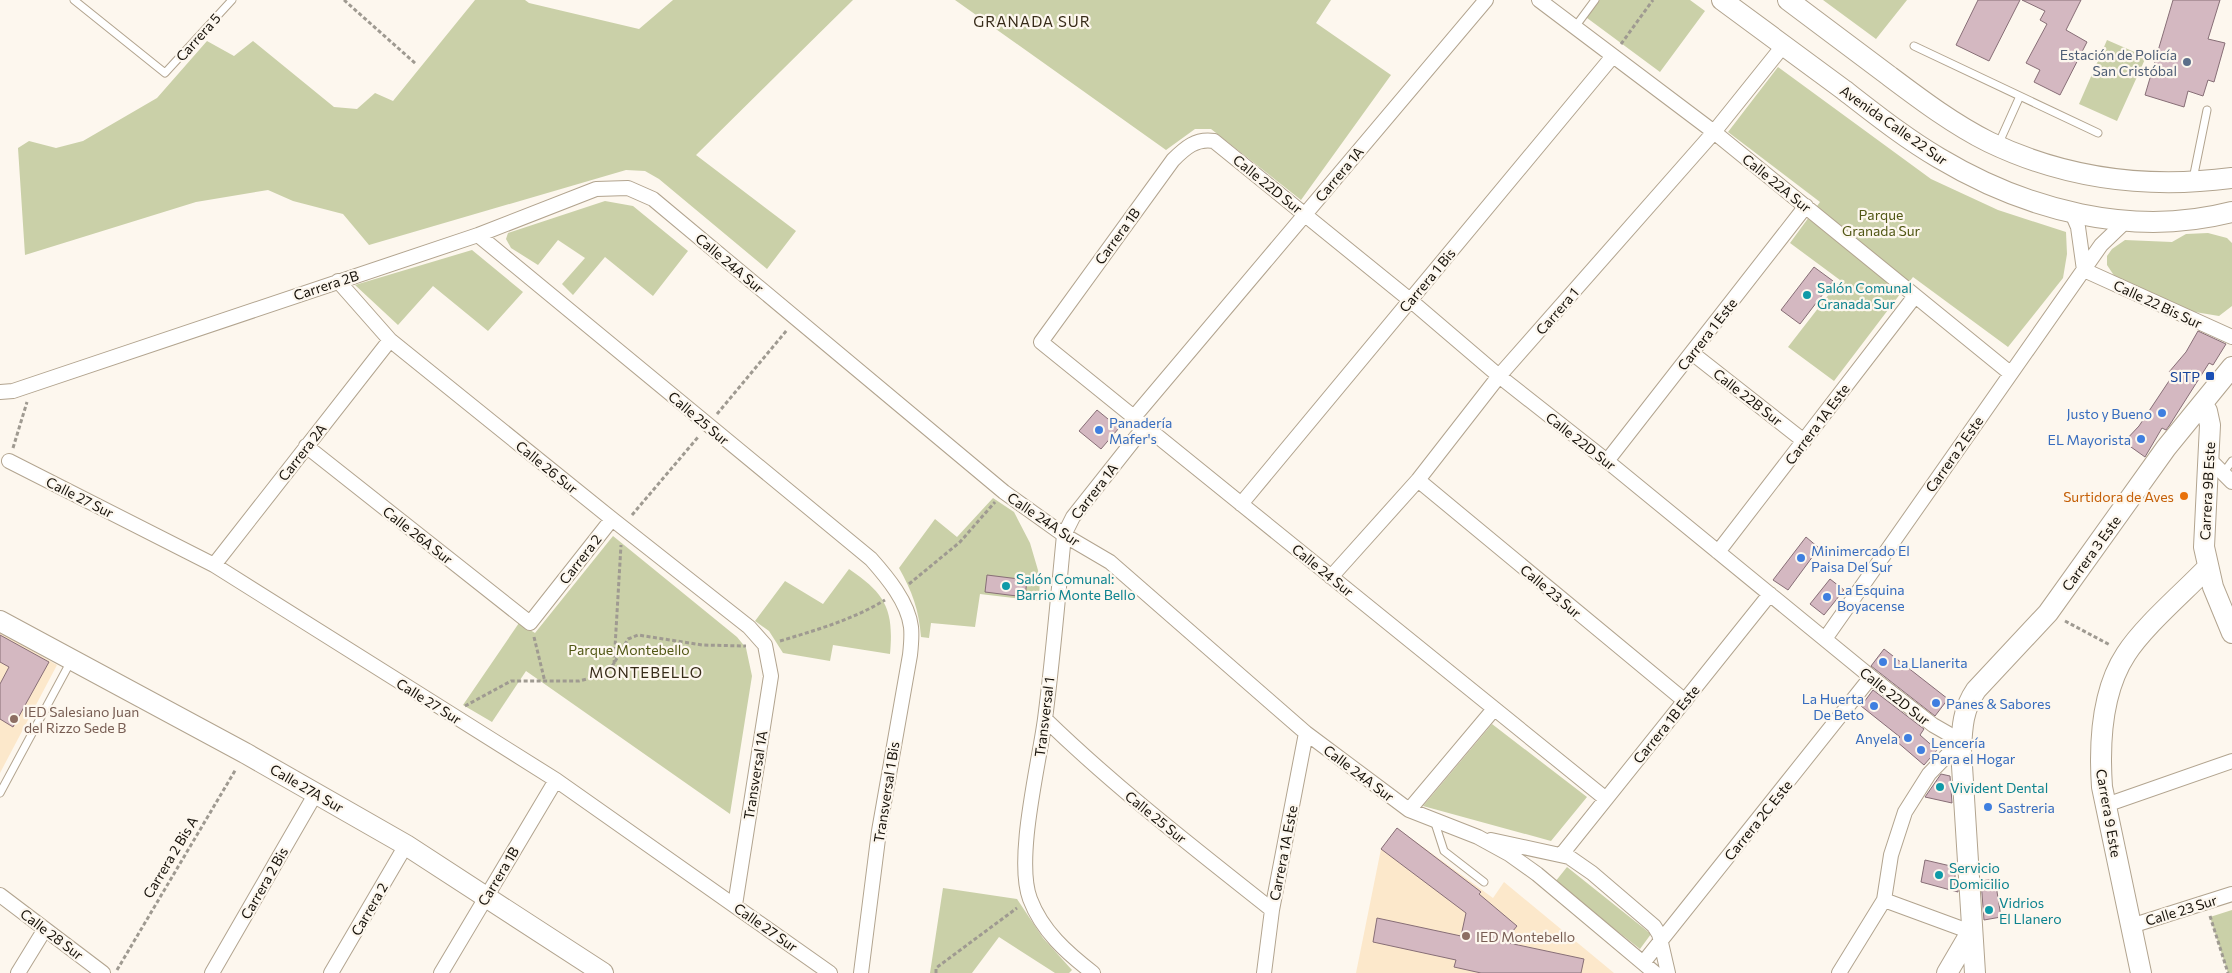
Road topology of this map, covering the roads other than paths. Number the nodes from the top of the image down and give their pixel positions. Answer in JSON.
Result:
{"nodes":[{"id":1,"x":74,"y":0,"type":"edge"},
{"id":2,"x":232,"y":0,"type":"edge"},
{"id":3,"x":1486,"y":0,"type":"edge"},
{"id":4,"x":1539,"y":0,"type":"edge"},
{"id":5,"x":1595,"y":0,"type":"edge"},
{"id":6,"x":1722,"y":0,"type":"edge"},
{"id":7,"x":1788,"y":0,"type":"edge"},
{"id":8,"x":1575,"y":27,"type":"junction"},
{"id":9,"x":1783,"y":46,"type":"junction"},
{"id":10,"x":1914,"y":46,"type":"dead end"},
{"id":11,"x":1613,"y":56,"type":"junction"},
{"id":12,"x":2020,"y":96,"type":"junction"},
{"id":13,"x":2208,"y":110,"type":"dead end"},
{"id":14,"x":1714,"y":132,"type":"junction"},
{"id":15,"x":2098,"y":133,"type":"dead end"},
{"id":16,"x":1202,"y":139,"type":"joint"},
{"id":17,"x":1998,"y":146,"type":"junction"},
{"id":18,"x":2232,"y":178,"type":"edge"},
{"id":19,"x":2192,"y":182,"type":"junction"},
{"id":20,"x":619,"y":187,"type":"joint"},
{"id":21,"x":1806,"y":206,"type":"junction"},
{"id":22,"x":2232,"y":212,"type":"edge"},
{"id":23,"x":2072,"y":213,"type":"junction"},
{"id":24,"x":1304,"y":214,"type":"junction"},
{"id":25,"x":2203,"y":217,"type":"junction"},
{"id":26,"x":2126,"y":222,"type":"junction"},
{"id":27,"x":2232,"y":226,"type":"edge"},
{"id":28,"x":478,"y":235,"type":"junction"},
{"id":29,"x":2084,"y":270,"type":"junction"},
{"id":30,"x":338,"y":281,"type":"junction"},
{"id":31,"x":1914,"y":296,"type":"junction"},
{"id":32,"x":1410,"y":300,"type":"junction"},
{"id":33,"x":2232,"y":338,"type":"edge"},
{"id":34,"x":390,"y":340,"type":"junction"},
{"id":35,"x":1040,"y":342,"type":"joint"},
{"id":36,"x":1692,"y":354,"type":"junction"},
{"id":37,"x":2010,"y":373,"type":"junction"},
{"id":38,"x":1499,"y":376,"type":"junction"},
{"id":39,"x":2228,"y":376,"type":"edge"},
{"id":40,"x":0,"y":392,"type":"edge"},
{"id":41,"x":2203,"y":405,"type":"junction"},
{"id":42,"x":1134,"y":417,"type":"junction"},
{"id":43,"x":1145,"y":426,"type":"junction"},
{"id":44,"x":1804,"y":441,"type":"junction"},
{"id":45,"x":306,"y":446,"type":"junction"},
{"id":46,"x":9,"y":461,"type":"road end"},
{"id":47,"x":1607,"y":461,"type":"junction"},
{"id":48,"x":2224,"y":468,"type":"edge"},
{"id":49,"x":1418,"y":480,"type":"junction"},
{"id":50,"x":1241,"y":504,"type":"junction"},
{"id":51,"x":617,"y":523,"type":"junction"},
{"id":52,"x":1064,"y":535,"type":"junction"},
{"id":53,"x":1718,"y":552,"type":"junction"},
{"id":54,"x":214,"y":564,"type":"junction"},
{"id":55,"x":2207,"y":568,"type":"junction"},
{"id":56,"x":1332,"y":576,"type":"junction"},
{"id":57,"x":1770,"y":594,"type":"junction"},
{"id":58,"x":908,"y":612,"type":"joint"},
{"id":59,"x":0,"y":621,"type":"edge"},
{"id":60,"x":530,"y":623,"type":"joint"},
{"id":61,"x":2232,"y":633,"type":"edge"},
{"id":62,"x":1825,"y":639,"type":"junction"},
{"id":63,"x":765,"y":645,"type":"joint"},
{"id":64,"x":72,"y":661,"type":"junction"},
{"id":65,"x":1872,"y":677,"type":"junction"},
{"id":66,"x":1685,"y":701,"type":"junction"},
{"id":67,"x":1494,"y":709,"type":"junction"},
{"id":68,"x":1045,"y":719,"type":"junction"},
{"id":69,"x":1306,"y":733,"type":"junction"},
{"id":70,"x":1962,"y":741,"type":"junction"},
{"id":71,"x":2232,"y":762,"type":"edge"},
{"id":72,"x":556,"y":780,"type":"junction"},
{"id":73,"x":0,"y":793,"type":"edge"},
{"id":74,"x":316,"y":793,"type":"junction"},
{"id":75,"x":1606,"y":799,"type":"junction"},
{"id":76,"x":2106,"y":805,"type":"junction"},
{"id":77,"x":1409,"y":810,"type":"junction"},
{"id":78,"x":1434,"y":820,"type":"junction"},
{"id":79,"x":1478,"y":837,"type":"junction"},
{"id":80,"x":406,"y":845,"type":"junction"},
{"id":81,"x":1562,"y":854,"type":"junction"},
{"id":82,"x":1484,"y":882,"type":"dead end"},
{"id":83,"x":2232,"y":894,"type":"edge"},
{"id":84,"x":0,"y":895,"type":"edge"},
{"id":85,"x":486,"y":895,"type":"junction"},
{"id":86,"x":1884,"y":900,"type":"junction"},
{"id":87,"x":735,"y":905,"type":"junction"},
{"id":88,"x":1272,"y":910,"type":"junction"},
{"id":89,"x":2130,"y":926,"type":"junction"},
{"id":90,"x":45,"y":929,"type":"junction"},
{"id":91,"x":1971,"y":932,"type":"junction"},
{"id":92,"x":1661,"y":941,"type":"junction"},
{"id":93,"x":1644,"y":963,"type":"junction"},
{"id":94,"x":594,"y":970,"type":"edge"},
{"id":95,"x":18,"y":973,"type":"edge"},
{"id":96,"x":103,"y":973,"type":"edge"},
{"id":97,"x":212,"y":973,"type":"edge"},
{"id":98,"x":331,"y":973,"type":"edge"},
{"id":99,"x":441,"y":973,"type":"edge"},
{"id":100,"x":830,"y":973,"type":"edge"},
{"id":101,"x":861,"y":973,"type":"edge"},
{"id":102,"x":1093,"y":973,"type":"edge"},
{"id":103,"x":1264,"y":973,"type":"edge"},
{"id":104,"x":1655,"y":973,"type":"edge"},
{"id":105,"x":1668,"y":973,"type":"edge"},
{"id":106,"x":1839,"y":973,"type":"edge"},
{"id":107,"x":1947,"y":973,"type":"edge"},
{"id":108,"x":1975,"y":973,"type":"edge"},
{"id":109,"x":2141,"y":973,"type":"edge"}],
"edges":[{"from":1,"to":2,"type":"lane","name":"Carrera 5"},
{"from":3,"to":24,"type":"street","name":"Carrera 1A"},
{"from":4,"to":8,"type":"street","name":"Calle 22A Sur"},
{"from":5,"to":8,"type":"lane"},
{"from":6,"to":9,"type":"street","name":"Avenida Calle 22 Sur"},
{"from":7,"to":17,"type":"street"},
{"from":8,"to":11,"type":"street","name":"Calle 22A Sur"},
{"from":9,"to":14,"type":"street","name":"Carrera 1"},
{"from":9,"to":23,"type":"street","name":"Avenida Calle 22 Sur"},
{"from":10,"to":12,"type":"lane"},
{"from":11,"to":14,"type":"street","name":"Calle 22A Sur"},
{"from":11,"to":32,"type":"street","name":"Carrera 1 Bis"},
{"from":12,"to":15,"type":"lane"},
{"from":12,"to":17,"type":"lane"},
{"from":13,"to":19,"type":"lane"},
{"from":14,"to":21,"type":"street","name":"Calle 22A Sur"},
{"from":14,"to":38,"type":"street","name":"Carrera 1"},
{"from":16,"to":24,"type":"street","name":"Calle 22D Sur"},
{"from":16,"to":35,"type":"street","name":"Carrera 1B"},
{"from":17,"to":19,"type":"street"},
{"from":18,"to":19,"type":"street"},
{"from":20,"to":28,"type":"street","name":"Carrera 2B"},
{"from":20,"to":52,"type":"street","name":"Calle 24A Sur"},
{"from":21,"to":31,"type":"street","name":"Calle 22A Sur"},
{"from":21,"to":36,"type":"street","name":"Carrera 1 Este"},
{"from":22,"to":25,"type":"street","name":"Avenida Calle 22 Sur"},
{"from":23,"to":26,"type":"street","name":"Avenida Calle 22 Sur"},
{"from":23,"to":29,"type":"street"},
{"from":24,"to":32,"type":"street","name":"Calle 22D Sur"},
{"from":24,"to":42,"type":"street","name":"Carrera 1A"},
{"from":25,"to":26,"type":"street","name":"Avenida Calle 22 Sur"},
{"from":25,"to":27,"type":"street"},
{"from":26,"to":29,"type":"street","name":"Carrera 2 Este"},
{"from":28,"to":30,"type":"street","name":"Carrera 2B"},
{"from":28,"to":58,"type":"street","name":"Calle 25 Sur"},
{"from":29,"to":33,"type":"street","name":"Calle 22 Bis Sur"},
{"from":29,"to":37,"type":"street","name":"Carrera 2 Este"},
{"from":30,"to":34,"type":"street","name":"Calle 26 Sur"},
{"from":30,"to":40,"type":"street","name":"Carrera 2B"},
{"from":31,"to":37,"type":"street","name":"Calle 22A Sur"},
{"from":31,"to":44,"type":"street","name":"Carrera 1A Este"},
{"from":32,"to":38,"type":"street","name":"Calle 22D Sur"},
{"from":32,"to":50,"type":"street","name":"Carrera 1 Bis"},
{"from":34,"to":45,"type":"street","name":"Carrera 2A"},
{"from":34,"to":51,"type":"street","name":"Calle 26 Sur"},
{"from":35,"to":42,"type":"street","name":"Calle 24 Sur"},
{"from":36,"to":44,"type":"street","name":"Calle 22B Sur"},
{"from":36,"to":47,"type":"street","name":"Carrera 1 Este"},
{"from":37,"to":62,"type":"street","name":"Carrera 2 Este"},
{"from":38,"to":47,"type":"street","name":"Calle 22D Sur"},
{"from":38,"to":49,"type":"street","name":"Carrera 1"},
{"from":39,"to":41,"type":"street","name":"Carrera 3 Este"},
{"from":41,"to":48,"type":"street","name":"Carrera 9B Este"},
{"from":41,"to":70,"type":"street","name":"Carrera 3 Este"},
{"from":42,"to":43,"type":"street","name":"Calle 24 Sur"},
{"from":43,"to":50,"type":"street","name":"Calle 24 Sur"},
{"from":43,"to":52,"type":"street","name":"Carrera 1A"},
{"from":44,"to":53,"type":"street","name":"Carrera 1A Este"},
{"from":45,"to":54,"type":"street","name":"Carrera 2A"},
{"from":45,"to":60,"type":"street","name":"Calle 26A Sur"},
{"from":46,"to":54,"type":"street","name":"Calle 27 Sur"},
{"from":47,"to":53,"type":"street","name":"Calle 22D Sur"},
{"from":48,"to":55,"type":"street","name":"Carrera 9B Este"},
{"from":49,"to":56,"type":"street","name":"Carrera 1"},
{"from":49,"to":66,"type":"street","name":"Calle 23 Sur"},
{"from":50,"to":56,"type":"street","name":"Calle 24 Sur"},
{"from":51,"to":60,"type":"street","name":"Carrera 2"},
{"from":51,"to":63,"type":"street","name":"Calle 26 Sur"},
{"from":52,"to":68,"type":"street","name":"Transversal 1"},
{"from":52,"to":69,"type":"street","name":"Calle 24A Sur"},
{"from":53,"to":57,"type":"street","name":"Calle 22D Sur"},
{"from":54,"to":72,"type":"street","name":"Calle 27 Sur"},
{"from":55,"to":61,"type":"street","name":"Carrera 9B Este"},
{"from":55,"to":76,"type":"street","name":"Carrera 9 Este"},
{"from":56,"to":67,"type":"street","name":"Calle 24 Sur"},
{"from":57,"to":62,"type":"street","name":"Calle 22D Sur"},
{"from":57,"to":66,"type":"street","name":"Carrera 1B Este"},
{"from":58,"to":101,"type":"street","name":"Transversal 1 Bis"},
{"from":59,"to":64,"type":"street","name":"Calle 27A Sur"},
{"from":62,"to":65,"type":"street","name":"Calle 22D Sur"},
{"from":63,"to":87,"type":"street","name":"Transversal 1A"},
{"from":64,"to":73,"type":"lane"},
{"from":64,"to":74,"type":"street","name":"Calle 27A Sur"},
{"from":65,"to":70,"type":"street","name":"Calle 22D Sur"},
{"from":65,"to":92,"type":"street","name":"Carrera 2C Este"},
{"from":66,"to":75,"type":"street","name":"Carrera 1B Este"},
{"from":67,"to":75,"type":"street","name":"Calle 24 Sur"},
{"from":67,"to":77,"type":"street"},
{"from":68,"to":88,"type":"street","name":"Calle 25 Sur"},
{"from":68,"to":102,"type":"street","name":"Transversal 1"},
{"from":69,"to":77,"type":"street","name":"Calle 24A Sur"},
{"from":69,"to":88,"type":"street","name":"Carrera 1A Este"},
{"from":70,"to":86,"type":"street"},
{"from":70,"to":91,"type":"street","name":"Carrera 3 Este"},
{"from":71,"to":76,"type":"street"},
{"from":72,"to":85,"type":"street","name":"Carrera 1B"},
{"from":72,"to":87,"type":"street","name":"Calle 27 Sur"},
{"from":74,"to":80,"type":"street","name":"Calle 27A Sur"},
{"from":74,"to":97,"type":"street","name":"Carrera 2 Bis"},
{"from":75,"to":81,"type":"street","name":"Carrera 1B Este"},
{"from":76,"to":89,"type":"street","name":"Carrera 9 Este"},
{"from":77,"to":78,"type":"street","name":"Calle 24A Sur"},
{"from":78,"to":79,"type":"street","name":"Calle 24A Sur"},
{"from":78,"to":82,"type":"lane"},
{"from":79,"to":81,"type":"street","name":"Calle 24A Sur"},
{"from":79,"to":93,"type":"street","name":"Calle 24A Sur"},
{"from":80,"to":85,"type":"street","name":"Calle 27A Sur"},
{"from":80,"to":98,"type":"street","name":"Carrera 2"},
{"from":81,"to":92,"type":"street","name":"Calle 24A Sur"},
{"from":83,"to":89,"type":"street","name":"Calle 23 Sur"},
{"from":84,"to":90,"type":"street","name":"Calle 28 Sur"},
{"from":85,"to":94,"type":"street","name":"Calle 27A Sur"},
{"from":85,"to":99,"type":"street","name":"Carrera 1B"},
{"from":86,"to":91,"type":"street"},
{"from":86,"to":106,"type":"street"},
{"from":87,"to":100,"type":"street","name":"Calle 27 Sur"},
{"from":88,"to":103,"type":"street","name":"Carrera 1A Este"},
{"from":89,"to":109,"type":"street","name":"Carrera 9 Este"},
{"from":90,"to":95,"type":"street"},
{"from":90,"to":96,"type":"street","name":"Calle 28 Sur"},
{"from":91,"to":107,"type":"street"},
{"from":91,"to":108,"type":"street","name":"Carrera 3 Este"},
{"from":92,"to":93,"type":"street","name":"Carrera 2C Este"},
{"from":92,"to":105,"type":"street","name":"Calle 24A Sur"},
{"from":93,"to":104,"type":"street","name":"Calle 24A Sur"}]}
